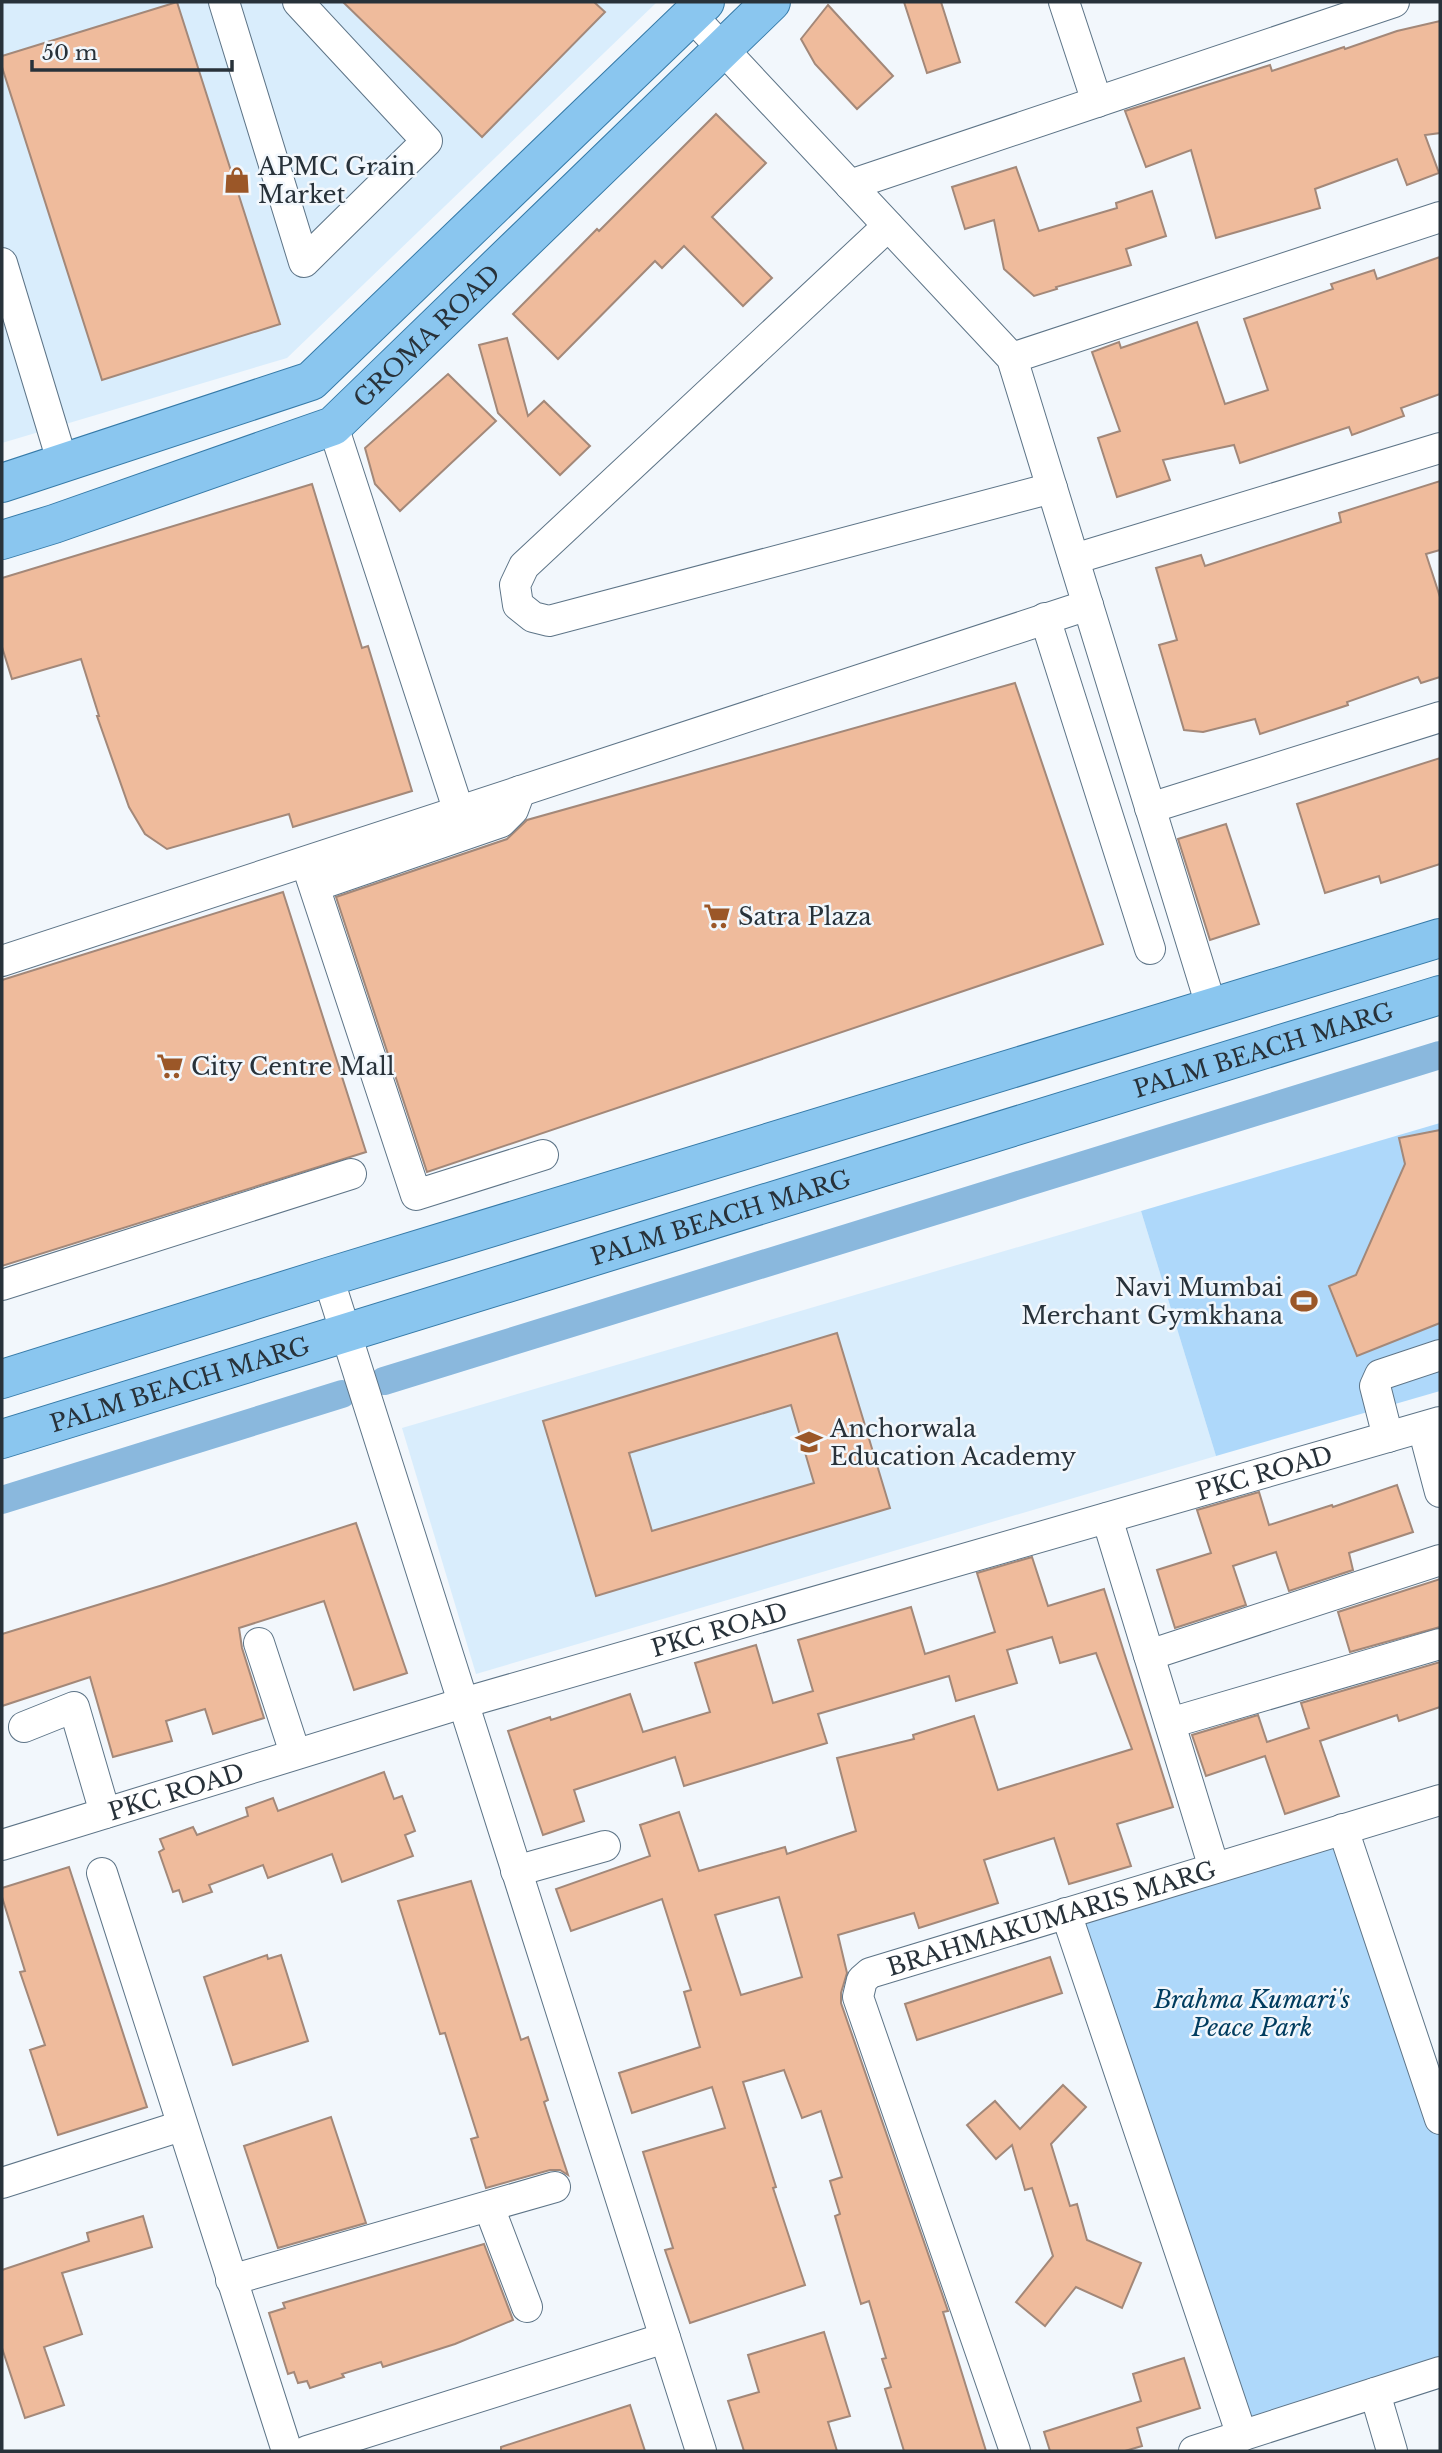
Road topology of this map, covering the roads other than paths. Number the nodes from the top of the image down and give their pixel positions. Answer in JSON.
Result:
{"nodes":[{"id":1,"x":223,"y":2,"type":"edge"},
{"id":2,"x":298,"y":2,"type":"edge"},
{"id":3,"x":771,"y":2,"type":"edge"},
{"id":4,"x":1064,"y":2,"type":"edge"},
{"id":5,"x":1394,"y":2,"type":"edge"},
{"id":6,"x":698,"y":8,"type":"edge"},
{"id":7,"x":722,"y":49,"type":"junction"},
{"id":8,"x":1097,"y":102,"type":"junction"},
{"id":9,"x":850,"y":185,"type":"junction"},
{"id":10,"x":1440,"y":216,"type":"edge"},
{"id":11,"x":888,"y":226,"type":"junction"},
{"id":12,"x":2,"y":263,"type":"edge"},
{"id":13,"x":1012,"y":358,"type":"junction"},
{"id":14,"x":333,"y":426,"type":"junction"},
{"id":15,"x":1440,"y":448,"type":"edge"},
{"id":16,"x":52,"y":467,"type":"junction"},
{"id":17,"x":2,"y":483,"type":"edge"},
{"id":18,"x":1052,"y":488,"type":"junction"},
{"id":19,"x":54,"y":524,"type":"junction"},
{"id":20,"x":2,"y":540,"type":"edge"},
{"id":21,"x":1074,"y":559,"type":"junction"},
{"id":22,"x":1088,"y":605,"type":"junction"},
{"id":23,"x":1045,"y":618,"type":"junction"},
{"id":24,"x":1440,"y":717,"type":"edge"},
{"id":25,"x":520,"y":791,"type":"junction"},
{"id":26,"x":1150,"y":807,"type":"junction"},
{"id":27,"x":459,"y":811,"type":"junction"},
{"id":28,"x":310,"y":874,"type":"junction"},
{"id":29,"x":1440,"y":938,"type":"edge"},
{"id":30,"x":1150,"y":949,"type":"dead end"},
{"id":31,"x":2,"y":961,"type":"edge"},
{"id":32,"x":1440,"y":995,"type":"edge"},
{"id":33,"x":1212,"y":1009,"type":"junction"},
{"id":34,"x":543,"y":1155,"type":"dead end"},
{"id":35,"x":351,"y":1174,"type":"dead end"},
{"id":36,"x":328,"y":1278,"type":"junction"},
{"id":37,"x":2,"y":1285,"type":"edge"},
{"id":38,"x":345,"y":1332,"type":"junction"},
{"id":39,"x":1440,"y":1355,"type":"edge"},
{"id":40,"x":2,"y":1380,"type":"edge"},
{"id":41,"x":1434,"y":1433,"type":"edge"},
{"id":42,"x":1388,"y":1437,"type":"junction"},
{"id":43,"x":2,"y":1439,"type":"edge"},
{"id":44,"x":1440,"y":1492,"type":"edge"},
{"id":45,"x":1107,"y":1518,"type":"junction"},
{"id":46,"x":1440,"y":1560,"type":"edge"},
{"id":47,"x":259,"y":1643,"type":"dead end"},
{"id":48,"x":1440,"y":1644,"type":"edge"},
{"id":49,"x":1149,"y":1655,"type":"junction"},
{"id":50,"x":463,"y":1703,"type":"junction"},
{"id":51,"x":1170,"y":1723,"type":"junction"},
{"id":52,"x":24,"y":1727,"type":"dead end"},
{"id":53,"x":295,"y":1753,"type":"junction"},
{"id":54,"x":1440,"y":1800,"type":"edge"},
{"id":55,"x":105,"y":1814,"type":"junction"},
{"id":56,"x":1343,"y":1829,"type":"junction"},
{"id":57,"x":2,"y":1846,"type":"edge"},
{"id":58,"x":605,"y":1846,"type":"dead end"},
{"id":59,"x":1214,"y":1868,"type":"junction"},
{"id":60,"x":516,"y":1871,"type":"junction"},
{"id":61,"x":102,"y":1874,"type":"dead end"},
{"id":62,"x":1066,"y":1913,"type":"junction"},
{"id":63,"x":1440,"y":2119,"type":"edge"},
{"id":64,"x":181,"y":2126,"type":"junction"},
{"id":65,"x":2,"y":2183,"type":"edge"},
{"id":66,"x":555,"y":2188,"type":"dead end"},
{"id":67,"x":489,"y":2207,"type":"junction"},
{"id":68,"x":231,"y":2280,"type":"junction"},
{"id":69,"x":527,"y":2307,"type":"dead end"},
{"id":70,"x":665,"y":2338,"type":"junction"},
{"id":71,"x":1440,"y":2372,"type":"edge"},
{"id":72,"x":1375,"y":2393,"type":"junction"},
{"id":73,"x":1242,"y":2436,"type":"junction"},
{"id":74,"x":287,"y":2451,"type":"edge"},
{"id":75,"x":307,"y":2451,"type":"edge"},
{"id":76,"x":701,"y":2451,"type":"edge"},
{"id":77,"x":1015,"y":2451,"type":"edge"},
{"id":78,"x":1194,"y":2451,"type":"edge"},
{"id":79,"x":1392,"y":2451,"type":"edge"}],
"edges":[{"from":1,"to":2,"type":"street"},
{"from":3,"to":7,"type":"main road","name":"GROMA ROAD"},
{"from":4,"to":8,"type":"street"},
{"from":5,"to":8,"type":"street"},
{"from":6,"to":7,"type":"street"},
{"from":6,"to":16,"type":"main road","name":"GROMA ROAD"},
{"from":7,"to":9,"type":"street"},
{"from":7,"to":14,"type":"main road","name":"GROMA ROAD"},
{"from":8,"to":9,"type":"street"},
{"from":9,"to":11,"type":"street"},
{"from":10,"to":13,"type":"street"},
{"from":11,"to":13,"type":"street"},
{"from":11,"to":18,"type":"street"},
{"from":12,"to":16,"type":"street"},
{"from":13,"to":18,"type":"street"},
{"from":14,"to":19,"type":"main road","name":"GROMA ROAD"},
{"from":14,"to":27,"type":"street"},
{"from":15,"to":21,"type":"street"},
{"from":16,"to":17,"type":"main road","name":"GROMA ROAD"},
{"from":16,"to":19,"type":"main road"},
{"from":18,"to":21,"type":"street"},
{"from":19,"to":20,"type":"main road","name":"GROMA ROAD"},
{"from":21,"to":22,"type":"street"},
{"from":22,"to":23,"type":"street"},
{"from":22,"to":26,"type":"street"},
{"from":23,"to":25,"type":"street"},
{"from":23,"to":30,"type":"street"},
{"from":24,"to":26,"type":"street"},
{"from":25,"to":27,"type":"street"},
{"from":25,"to":28,"type":"street"},
{"from":26,"to":33,"type":"street"},
{"from":27,"to":28,"type":"street"},
{"from":28,"to":31,"type":"street"},
{"from":28,"to":34,"type":"street"},
{"from":29,"to":33,"type":"main road"},
{"from":32,"to":38,"type":"main road","name":"PALM BEACH MARG"},
{"from":33,"to":36,"type":"main road"},
{"from":35,"to":37,"type":"street"},
{"from":36,"to":38,"type":"street"},
{"from":36,"to":40,"type":"main road"},
{"from":38,"to":43,"type":"main road","name":"PALM BEACH MARG"},
{"from":38,"to":50,"type":"street"},
{"from":39,"to":42,"type":"street"},
{"from":41,"to":42,"type":"street","name":"PKC ROAD"},
{"from":41,"to":44,"type":"street"},
{"from":42,"to":45,"type":"street","name":"PKC ROAD"},
{"from":45,"to":49,"type":"street"},
{"from":45,"to":50,"type":"street","name":"PKC ROAD"},
{"from":46,"to":49,"type":"street"},
{"from":47,"to":53,"type":"street"},
{"from":48,"to":51,"type":"street"},
{"from":49,"to":51,"type":"street"},
{"from":50,"to":53,"type":"street","name":"PKC ROAD"},
{"from":50,"to":60,"type":"street"},
{"from":51,"to":59,"type":"street"},
{"from":52,"to":55,"type":"street"},
{"from":53,"to":55,"type":"street","name":"PKC ROAD"},
{"from":54,"to":56,"type":"street","name":"BRAHMAKUMARIS MARG"},
{"from":55,"to":57,"type":"street","name":"PKC ROAD"},
{"from":56,"to":59,"type":"street","name":"BRAHMAKUMARIS MARG"},
{"from":56,"to":63,"type":"street"},
{"from":58,"to":60,"type":"street"},
{"from":59,"to":62,"type":"street","name":"BRAHMAKUMARIS MARG"},
{"from":60,"to":70,"type":"street"},
{"from":61,"to":64,"type":"street"},
{"from":62,"to":73,"type":"street"},
{"from":62,"to":77,"type":"street","name":"BRAHMAKUMARIS MARG"},
{"from":64,"to":65,"type":"street"},
{"from":64,"to":68,"type":"street"},
{"from":66,"to":67,"type":"street"},
{"from":67,"to":68,"type":"street"},
{"from":67,"to":69,"type":"street"},
{"from":68,"to":74,"type":"street"},
{"from":70,"to":75,"type":"street"},
{"from":70,"to":76,"type":"street"},
{"from":71,"to":72,"type":"street"},
{"from":72,"to":73,"type":"street"},
{"from":72,"to":79,"type":"street"},
{"from":73,"to":78,"type":"street"}]}
